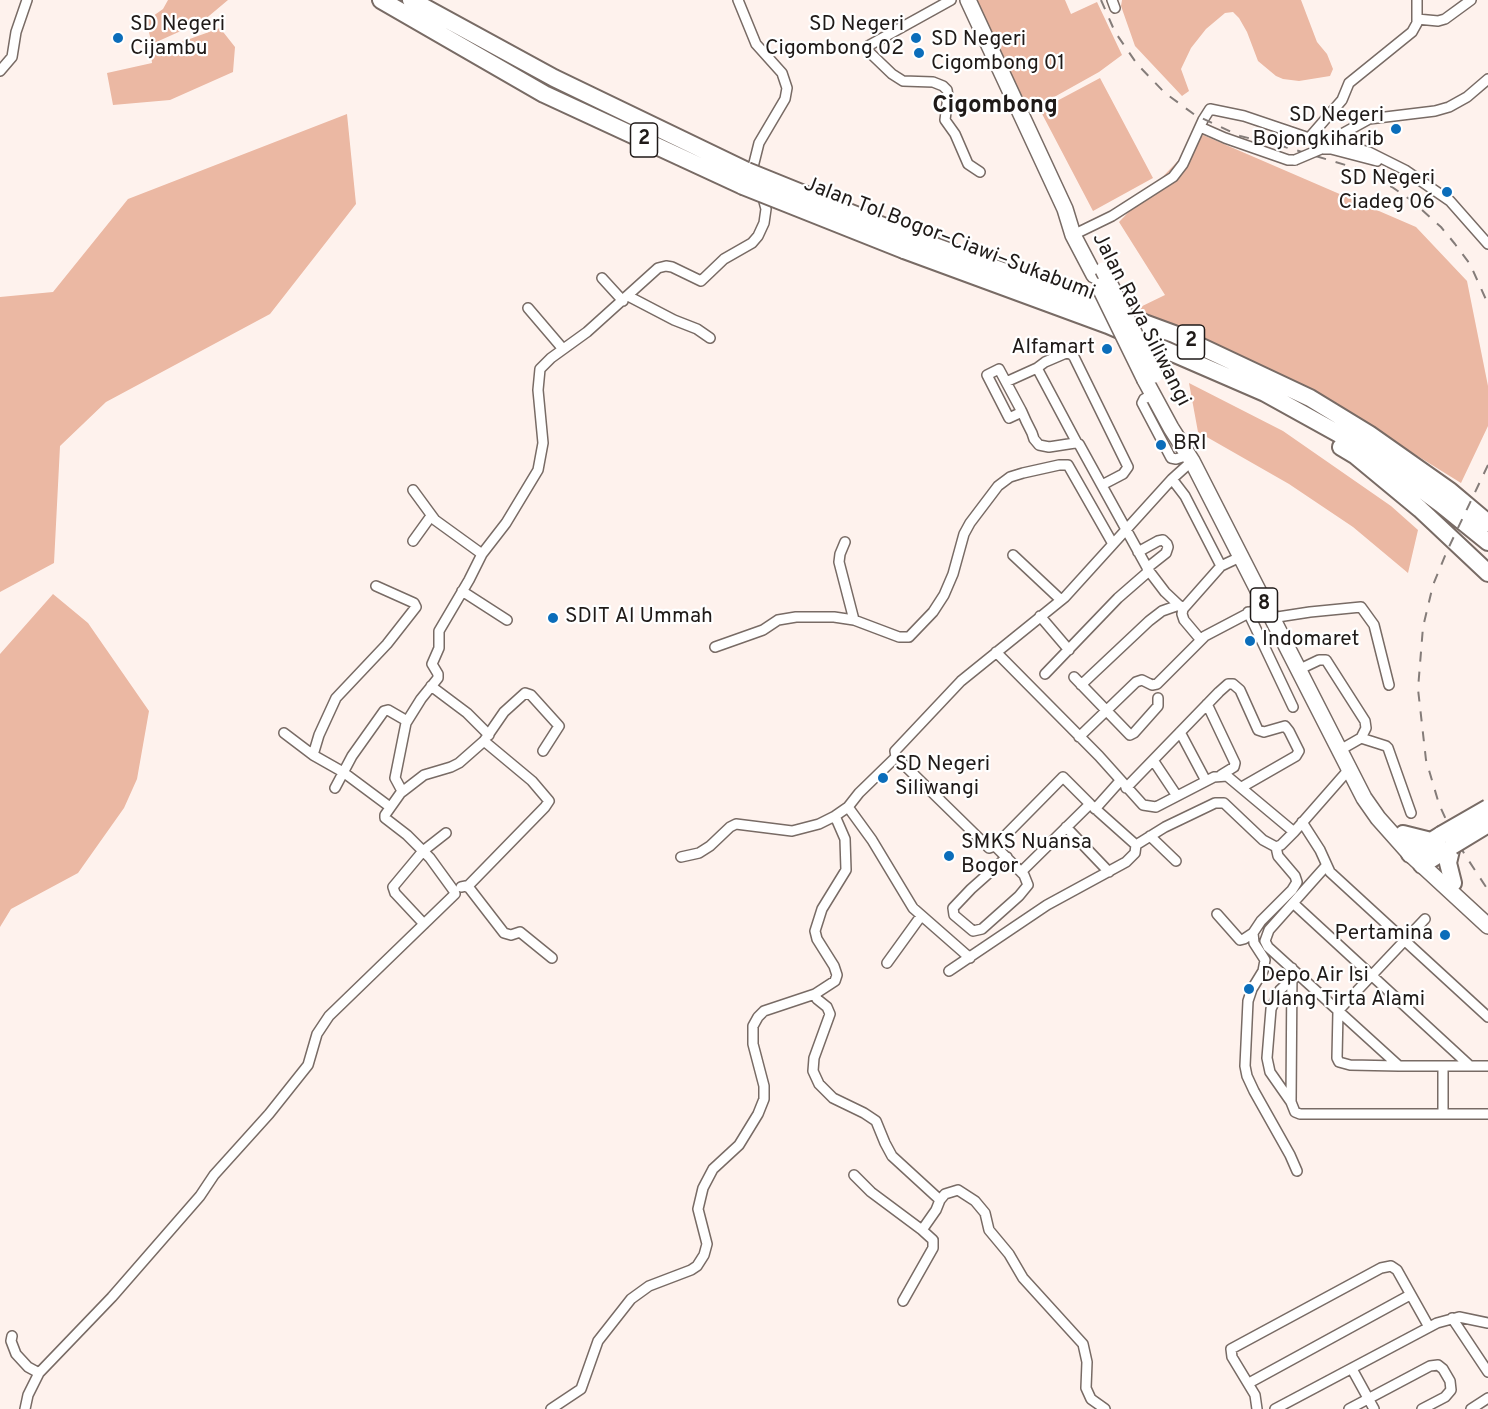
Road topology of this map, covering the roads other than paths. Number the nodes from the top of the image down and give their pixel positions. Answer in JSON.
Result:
{"nodes":[{"id":1,"x":27,"y":0,"type":"edge"},
{"id":2,"x":381,"y":0,"type":"edge"},
{"id":3,"x":411,"y":0,"type":"edge"},
{"id":4,"x":738,"y":0,"type":"edge"},
{"id":5,"x":951,"y":0,"type":"edge"},
{"id":6,"x":968,"y":0,"type":"edge"},
{"id":7,"x":1417,"y":0,"type":"edge"},
{"id":8,"x":1471,"y":0,"type":"edge"},
{"id":9,"x":1417,"y":19,"type":"junction"},
{"id":10,"x":0,"y":71,"type":"edge"},
{"id":11,"x":1488,"y":80,"type":"edge"},
{"id":12,"x":1200,"y":127,"type":"junction"},
{"id":13,"x":1309,"y":138,"type":"junction"},
{"id":14,"x":1329,"y":141,"type":"junction"},
{"id":15,"x":980,"y":172,"type":"dead end"},
{"id":16,"x":745,"y":178,"type":"junction"},
{"id":17,"x":1418,"y":178,"type":"junction"},
{"id":18,"x":1078,"y":232,"type":"junction"},
{"id":19,"x":907,"y":244,"type":"junction"},
{"id":20,"x":1488,"y":244,"type":"edge"},
{"id":21,"x":602,"y":278,"type":"dead end"},
{"id":22,"x":625,"y":298,"type":"junction"},
{"id":23,"x":528,"y":308,"type":"dead end"},
{"id":24,"x":710,"y":338,"type":"dead end"},
{"id":25,"x":563,"y":349,"type":"junction"},
{"id":26,"x":1037,"y":368,"type":"junction"},
{"id":27,"x":1150,"y":378,"type":"junction"},
{"id":28,"x":1006,"y":382,"type":"junction"},
{"id":29,"x":1265,"y":393,"type":"junction"},
{"id":30,"x":1022,"y":412,"type":"junction"},
{"id":31,"x":1077,"y":443,"type":"junction"},
{"id":32,"x":1188,"y":455,"type":"junction"},
{"id":33,"x":1172,"y":479,"type":"junction"},
{"id":34,"x":1102,"y":485,"type":"junction"},
{"id":35,"x":413,"y":490,"type":"dead end"},
{"id":36,"x":1450,"y":491,"type":"junction"},
{"id":37,"x":1488,"y":512,"type":"edge"},
{"id":38,"x":431,"y":516,"type":"junction"},
{"id":39,"x":1488,"y":523,"type":"edge"},
{"id":40,"x":1127,"y":529,"type":"junction"},
{"id":41,"x":413,"y":541,"type":"dead end"},
{"id":42,"x":845,"y":542,"type":"dead end"},
{"id":43,"x":1488,"y":542,"type":"edge"},
{"id":44,"x":1113,"y":544,"type":"junction"},
{"id":45,"x":1138,"y":552,"type":"junction"},
{"id":46,"x":482,"y":554,"type":"junction"},
{"id":47,"x":1014,"y":555,"type":"dead end"},
{"id":48,"x":1240,"y":557,"type":"junction"},
{"id":49,"x":1221,"y":566,"type":"junction"},
{"id":50,"x":1148,"y":569,"type":"junction"},
{"id":51,"x":1488,"y":573,"type":"edge"},
{"id":52,"x":376,"y":586,"type":"dead end"},
{"id":53,"x":462,"y":591,"type":"junction"},
{"id":54,"x":1061,"y":600,"type":"junction"},
{"id":55,"x":1181,"y":607,"type":"junction"},
{"id":56,"x":1248,"y":612,"type":"junction"},
{"id":57,"x":1267,"y":612,"type":"junction"},
{"id":58,"x":1040,"y":616,"type":"junction"},
{"id":59,"x":507,"y":620,"type":"dead end"},
{"id":60,"x":854,"y":620,"type":"junction"},
{"id":61,"x":1200,"y":639,"type":"junction"},
{"id":62,"x":715,"y":647,"type":"dead end"},
{"id":63,"x":1069,"y":650,"type":"junction"},
{"id":64,"x":996,"y":652,"type":"junction"},
{"id":65,"x":1298,"y":670,"type":"junction"},
{"id":66,"x":1044,"y":674,"type":"dead end"},
{"id":67,"x":1074,"y":677,"type":"dead end"},
{"id":68,"x":1081,"y":685,"type":"junction"},
{"id":69,"x":1389,"y":685,"type":"dead end"},
{"id":70,"x":432,"y":686,"type":"junction"},
{"id":71,"x":1158,"y":698,"type":"dead end"},
{"id":72,"x":1207,"y":704,"type":"junction"},
{"id":73,"x":1293,"y":707,"type":"dead end"},
{"id":74,"x":1106,"y":710,"type":"junction"},
{"id":75,"x":407,"y":720,"type":"junction"},
{"id":76,"x":1180,"y":732,"type":"junction"},
{"id":77,"x":284,"y":734,"type":"dead end"},
{"id":78,"x":1079,"y":737,"type":"junction"},
{"id":79,"x":486,"y":738,"type":"junction"},
{"id":80,"x":1361,"y":738,"type":"junction"},
{"id":81,"x":543,"y":751,"type":"dead end"},
{"id":82,"x":313,"y":755,"type":"junction"},
{"id":83,"x":896,"y":758,"type":"junction"},
{"id":84,"x":1153,"y":760,"type":"junction"},
{"id":85,"x":1346,"y":762,"type":"junction"},
{"id":86,"x":343,"y":772,"type":"junction"},
{"id":87,"x":1221,"y":775,"type":"junction"},
{"id":88,"x":1206,"y":782,"type":"junction"},
{"id":89,"x":1123,"y":784,"type":"junction"},
{"id":90,"x":1242,"y":787,"type":"junction"},
{"id":91,"x":335,"y":788,"type":"dead end"},
{"id":92,"x":402,"y":792,"type":"junction"},
{"id":93,"x":1177,"y":796,"type":"junction"},
{"id":94,"x":1092,"y":806,"type":"junction"},
{"id":95,"x":390,"y":807,"type":"junction"},
{"id":96,"x":848,"y":807,"type":"junction"},
{"id":97,"x":1488,"y":808,"type":"edge"},
{"id":98,"x":1411,"y":813,"type":"dead end"},
{"id":99,"x":835,"y":816,"type":"junction"},
{"id":100,"x":1302,"y":822,"type":"junction"},
{"id":101,"x":1488,"y":824,"type":"edge"},
{"id":102,"x":1066,"y":827,"type":"junction"},
{"id":103,"x":1294,"y":832,"type":"junction"},
{"id":104,"x":446,"y":833,"type":"dead end"},
{"id":105,"x":1402,"y":834,"type":"joint"},
{"id":106,"x":1150,"y":836,"type":"junction"},
{"id":107,"x":1136,"y":845,"type":"junction"},
{"id":108,"x":995,"y":846,"type":"junction"},
{"id":109,"x":1276,"y":847,"type":"junction"},
{"id":110,"x":1429,"y":850,"type":"junction"},
{"id":111,"x":423,"y":851,"type":"junction"},
{"id":112,"x":681,"y":857,"type":"dead end"},
{"id":113,"x":1007,"y":857,"type":"junction"},
{"id":114,"x":1176,"y":861,"type":"dead end"},
{"id":115,"x":1326,"y":866,"type":"junction"},
{"id":116,"x":1021,"y":872,"type":"junction"},
{"id":117,"x":1109,"y":872,"type":"junction"},
{"id":118,"x":1453,"y":883,"type":"junction"},
{"id":119,"x":467,"y":887,"type":"junction"},
{"id":120,"x":455,"y":892,"type":"junction"},
{"id":121,"x":1293,"y":903,"type":"junction"},
{"id":122,"x":1217,"y":914,"type":"dead end"},
{"id":123,"x":921,"y":916,"type":"junction"},
{"id":124,"x":1488,"y":916,"type":"edge"},
{"id":125,"x":1425,"y":919,"type":"dead end"},
{"id":126,"x":424,"y":924,"type":"junction"},
{"id":127,"x":1488,"y":926,"type":"edge"},
{"id":128,"x":1253,"y":932,"type":"junction"},
{"id":129,"x":1266,"y":936,"type":"junction"},
{"id":130,"x":1404,"y":940,"type":"junction"},
{"id":131,"x":552,"y":958,"type":"dead end"},
{"id":132,"x":970,"y":958,"type":"junction"},
{"id":133,"x":887,"y":963,"type":"dead end"},
{"id":134,"x":1292,"y":968,"type":"junction"},
{"id":135,"x":949,"y":971,"type":"dead end"},
{"id":136,"x":1372,"y":974,"type":"junction"},
{"id":137,"x":1292,"y":979,"type":"junction"},
{"id":138,"x":815,"y":994,"type":"junction"},
{"id":139,"x":1338,"y":1011,"type":"junction"},
{"id":140,"x":1488,"y":1017,"type":"edge"},
{"id":141,"x":1469,"y":1065,"type":"junction"},
{"id":142,"x":1399,"y":1066,"type":"junction"},
{"id":143,"x":1443,"y":1066,"type":"junction"},
{"id":144,"x":1488,"y":1066,"type":"edge"},
{"id":145,"x":1291,"y":1102,"type":"junction"},
{"id":146,"x":1443,"y":1114,"type":"junction"},
{"id":147,"x":1488,"y":1114,"type":"edge"},
{"id":148,"x":1297,"y":1171,"type":"dead end"},
{"id":149,"x":854,"y":1175,"type":"dead end"},
{"id":150,"x":940,"y":1200,"type":"junction"},
{"id":151,"x":922,"y":1230,"type":"junction"},
{"id":152,"x":1410,"y":1295,"type":"junction"},
{"id":153,"x":903,"y":1300,"type":"dead end"},
{"id":154,"x":1452,"y":1318,"type":"junction"},
{"id":155,"x":1488,"y":1323,"type":"edge"},
{"id":156,"x":1429,"y":1327,"type":"junction"},
{"id":157,"x":12,"y":1336,"type":"dead end"},
{"id":158,"x":1487,"y":1368,"type":"edge"},
{"id":159,"x":1352,"y":1369,"type":"junction"},
{"id":160,"x":39,"y":1373,"type":"junction"},
{"id":161,"x":1249,"y":1383,"type":"junction"},
{"id":162,"x":1368,"y":1398,"type":"junction"},
{"id":163,"x":1488,"y":1398,"type":"edge"},
{"id":164,"x":25,"y":1409,"type":"edge"},
{"id":165,"x":551,"y":1409,"type":"edge"},
{"id":166,"x":1105,"y":1409,"type":"edge"},
{"id":167,"x":1257,"y":1409,"type":"edge"},
{"id":168,"x":1275,"y":1409,"type":"edge"},
{"id":169,"x":1349,"y":1409,"type":"edge"},
{"id":170,"x":1374,"y":1409,"type":"edge"},
{"id":171,"x":1422,"y":1409,"type":"edge"},
{"id":172,"x":1471,"y":1409,"type":"edge"}],
"edges":[{"from":1,"to":10,"type":"street"},
{"from":2,"to":16,"type":"highway","name":"Jalan Tol Bogor–Ciawi–Sukabumi","number":"2"},
{"from":3,"to":16,"type":"highway","name":"Jalan Tol Bogor–Ciawi–Sukabumi","number":"2"},
{"from":4,"to":22,"type":"street"},
{"from":5,"to":15,"type":"street"},
{"from":6,"to":18,"type":"highway","name":"Jalan Raya Siliwangi","number":"8"},
{"from":7,"to":9,"type":"street"},
{"from":8,"to":9,"type":"street"},
{"from":9,"to":13,"type":"street"},
{"from":11,"to":14,"type":"street"},
{"from":12,"to":13,"type":"street"},
{"from":12,"to":17,"type":"street","bridge":true},
{"from":12,"to":18,"type":"street"},
{"from":13,"to":14,"type":"street"},
{"from":14,"to":17,"type":"street"},
{"from":16,"to":19,"type":"highway","name":"Jalan Tol Bogor–Ciawi–Sukabumi","number":"2","bridge":true},
{"from":17,"to":20,"type":"street"},
{"from":18,"to":27,"type":"highway","name":"Jalan Raya Siliwangi","number":"8","bridge":true},
{"from":19,"to":29,"type":"highway","name":"Jalan Tol Bogor–Ciawi–Sukabumi","number":"2"},
{"from":19,"to":36,"type":"highway","name":"Jalan Tol Bogor–Ciawi–Sukabumi","number":"2"},
{"from":21,"to":22,"type":"street"},
{"from":22,"to":24,"type":"street"},
{"from":22,"to":25,"type":"street"},
{"from":23,"to":25,"type":"street"},
{"from":25,"to":46,"type":"street"},
{"from":26,"to":28,"type":"street"},
{"from":26,"to":31,"type":"street"},
{"from":26,"to":34,"type":"street"},
{"from":27,"to":32,"type":"highway","name":"Jalan Raya Siliwangi","number":"8"},
{"from":27,"to":32,"type":"highway","name":"Jalan Raya Siliwangi","number":"8"},
{"from":28,"to":30,"type":"street"},
{"from":28,"to":30,"type":"street"},
{"from":29,"to":43,"type":"highway","name":"Jalan Tol Bogor–Ciawi–Sukabumi","number":"2"},
{"from":29,"to":51,"type":"highway"},
{"from":30,"to":31,"type":"street"},
{"from":31,"to":34,"type":"street"},
{"from":32,"to":33,"type":"street"},
{"from":32,"to":48,"type":"highway","name":"Jalan Raya Siliwangi","number":"8"},
{"from":33,"to":40,"type":"street"},
{"from":33,"to":49,"type":"street"},
{"from":34,"to":40,"type":"street"},
{"from":35,"to":38,"type":"street"},
{"from":36,"to":37,"type":"highway"},
{"from":36,"to":39,"type":"highway","name":"Jalan Tol Bogor–Ciawi–Sukabumi","number":"2"},
{"from":38,"to":41,"type":"street"},
{"from":38,"to":46,"type":"street"},
{"from":40,"to":44,"type":"street"},
{"from":40,"to":45,"type":"street"},
{"from":42,"to":60,"type":"street"},
{"from":44,"to":54,"type":"street"},
{"from":44,"to":60,"type":"street"},
{"from":45,"to":50,"type":"street"},
{"from":45,"to":50,"type":"street"},
{"from":46,"to":53,"type":"street"},
{"from":47,"to":54,"type":"street"},
{"from":48,"to":49,"type":"street"},
{"from":48,"to":57,"type":"highway","name":"Jalan Raya Siliwangi","number":"8"},
{"from":49,"to":55,"type":"street"},
{"from":50,"to":55,"type":"street"},
{"from":50,"to":63,"type":"street"},
{"from":52,"to":82,"type":"street"},
{"from":53,"to":59,"type":"street"},
{"from":53,"to":70,"type":"street"},
{"from":54,"to":58,"type":"street"},
{"from":55,"to":61,"type":"street"},
{"from":55,"to":68,"type":"street"},
{"from":56,"to":57,"type":"street"},
{"from":56,"to":61,"type":"street"},
{"from":56,"to":73,"type":"street"},
{"from":57,"to":65,"type":"highway","name":"Jalan Raya Siliwangi","number":"8"},
{"from":57,"to":69,"type":"street"},
{"from":58,"to":63,"type":"street"},
{"from":58,"to":64,"type":"street"},
{"from":60,"to":62,"type":"street"},
{"from":61,"to":74,"type":"street"},
{"from":63,"to":66,"type":"street"},
{"from":64,"to":78,"type":"street"},
{"from":64,"to":83,"type":"street"},
{"from":65,"to":80,"type":"street"},
{"from":65,"to":85,"type":"highway","name":"Jalan Raya Siliwangi","number":"8"},
{"from":67,"to":68,"type":"street"},
{"from":68,"to":74,"type":"street"},
{"from":70,"to":75,"type":"street"},
{"from":70,"to":79,"type":"street"},
{"from":71,"to":74,"type":"street"},
{"from":72,"to":76,"type":"street"},
{"from":72,"to":87,"type":"street"},
{"from":72,"to":90,"type":"street"},
{"from":74,"to":78,"type":"street"},
{"from":75,"to":86,"type":"street"},
{"from":75,"to":92,"type":"street"},
{"from":76,"to":84,"type":"street"},
{"from":76,"to":88,"type":"street"},
{"from":77,"to":82,"type":"street"},
{"from":78,"to":89,"type":"street"},
{"from":79,"to":81,"type":"street"},
{"from":79,"to":92,"type":"street"},
{"from":79,"to":119,"type":"street"},
{"from":80,"to":85,"type":"street"},
{"from":80,"to":98,"type":"street"},
{"from":82,"to":86,"type":"street"},
{"from":83,"to":96,"type":"street"},
{"from":83,"to":108,"type":"street"},
{"from":84,"to":89,"type":"street"},
{"from":84,"to":93,"type":"street"},
{"from":85,"to":100,"type":"street"},
{"from":85,"to":105,"type":"highway","name":"Jalan Raya Siliwangi","number":"8"},
{"from":85,"to":110,"type":"highway","name":"Jalan Raya Siliwangi","number":"8"},
{"from":86,"to":91,"type":"street"},
{"from":86,"to":95,"type":"street"},
{"from":87,"to":88,"type":"street"},
{"from":87,"to":90,"type":"street"},
{"from":88,"to":93,"type":"street"},
{"from":89,"to":93,"type":"street"},
{"from":89,"to":94,"type":"street"},
{"from":90,"to":103,"type":"street"},
{"from":92,"to":95,"type":"street"},
{"from":94,"to":102,"type":"street"},
{"from":94,"to":107,"type":"street"},
{"from":94,"to":108,"type":"street"},
{"from":95,"to":111,"type":"street"},
{"from":96,"to":99,"type":"street"},
{"from":96,"to":123,"type":"street"},
{"from":97,"to":110,"type":"highway","bridge":true},
{"from":99,"to":112,"type":"street"},
{"from":99,"to":138,"type":"street"},
{"from":100,"to":103,"type":"street"},
{"from":100,"to":115,"type":"street"},
{"from":101,"to":110,"type":"highway","bridge":true},
{"from":102,"to":116,"type":"street"},
{"from":102,"to":117,"type":"street"},
{"from":103,"to":109,"type":"street"},
{"from":104,"to":111,"type":"street"},
{"from":105,"to":110,"type":"highway"},
{"from":106,"to":107,"type":"street"},
{"from":106,"to":109,"type":"street"},
{"from":106,"to":114,"type":"street"},
{"from":107,"to":117,"type":"street"},
{"from":108,"to":113,"type":"street"},
{"from":109,"to":128,"type":"street"},
{"from":110,"to":118,"type":"highway","name":"Jalan Raya Siliwangi","number":"8"},
{"from":110,"to":118,"type":"highway"},
{"from":110,"to":127,"type":"highway","name":"Jalan Raya Siliwangi","number":"8"},
{"from":111,"to":120,"type":"street"},
{"from":111,"to":126,"type":"street"},
{"from":113,"to":116,"type":"street"},
{"from":113,"to":116,"type":"street"},
{"from":115,"to":121,"type":"street"},
{"from":115,"to":130,"type":"street"},
{"from":117,"to":132,"type":"street"},
{"from":118,"to":124,"type":"highway","name":"Jalan Raya Siliwangi","number":"8"},
{"from":119,"to":120,"type":"street"},
{"from":119,"to":131,"type":"street"},
{"from":120,"to":126,"type":"street"},
{"from":121,"to":129,"type":"street"},
{"from":121,"to":136,"type":"street"},
{"from":122,"to":128,"type":"street"},
{"from":123,"to":132,"type":"street"},
{"from":123,"to":133,"type":"street"},
{"from":125,"to":130,"type":"street"},
{"from":126,"to":160,"type":"street"},
{"from":128,"to":129,"type":"street"},
{"from":128,"to":148,"type":"street"},
{"from":129,"to":134,"type":"street"},
{"from":130,"to":136,"type":"street"},
{"from":130,"to":140,"type":"street"},
{"from":132,"to":135,"type":"street"},
{"from":134,"to":137,"type":"street"},
{"from":134,"to":139,"type":"street"},
{"from":136,"to":139,"type":"street"},
{"from":136,"to":141,"type":"street"},
{"from":137,"to":145,"type":"street"},
{"from":137,"to":145,"type":"street"},
{"from":138,"to":150,"type":"street"},
{"from":138,"to":165,"type":"street"},
{"from":139,"to":142,"type":"street"},
{"from":139,"to":142,"type":"street"},
{"from":141,"to":143,"type":"street"},
{"from":141,"to":144,"type":"street"},
{"from":142,"to":143,"type":"street"},
{"from":143,"to":146,"type":"street"},
{"from":145,"to":146,"type":"street"},
{"from":146,"to":147,"type":"street"},
{"from":149,"to":151,"type":"street"},
{"from":150,"to":151,"type":"street"},
{"from":150,"to":166,"type":"street"},
{"from":151,"to":153,"type":"street"},
{"from":152,"to":156,"type":"street"},
{"from":152,"to":161,"type":"street"},
{"from":152,"to":161,"type":"street"},
{"from":154,"to":155,"type":"street"},
{"from":154,"to":156,"type":"street"},
{"from":154,"to":158,"type":"street"},
{"from":156,"to":159,"type":"street"},
{"from":157,"to":160,"type":"street"},
{"from":159,"to":162,"type":"street"},
{"from":159,"to":168,"type":"street"},
{"from":160,"to":164,"type":"street"},
{"from":161,"to":167,"type":"street"},
{"from":162,"to":169,"type":"street"},
{"from":162,"to":170,"type":"street"},
{"from":162,"to":171,"type":"street"},
{"from":163,"to":172,"type":"street"}]}
